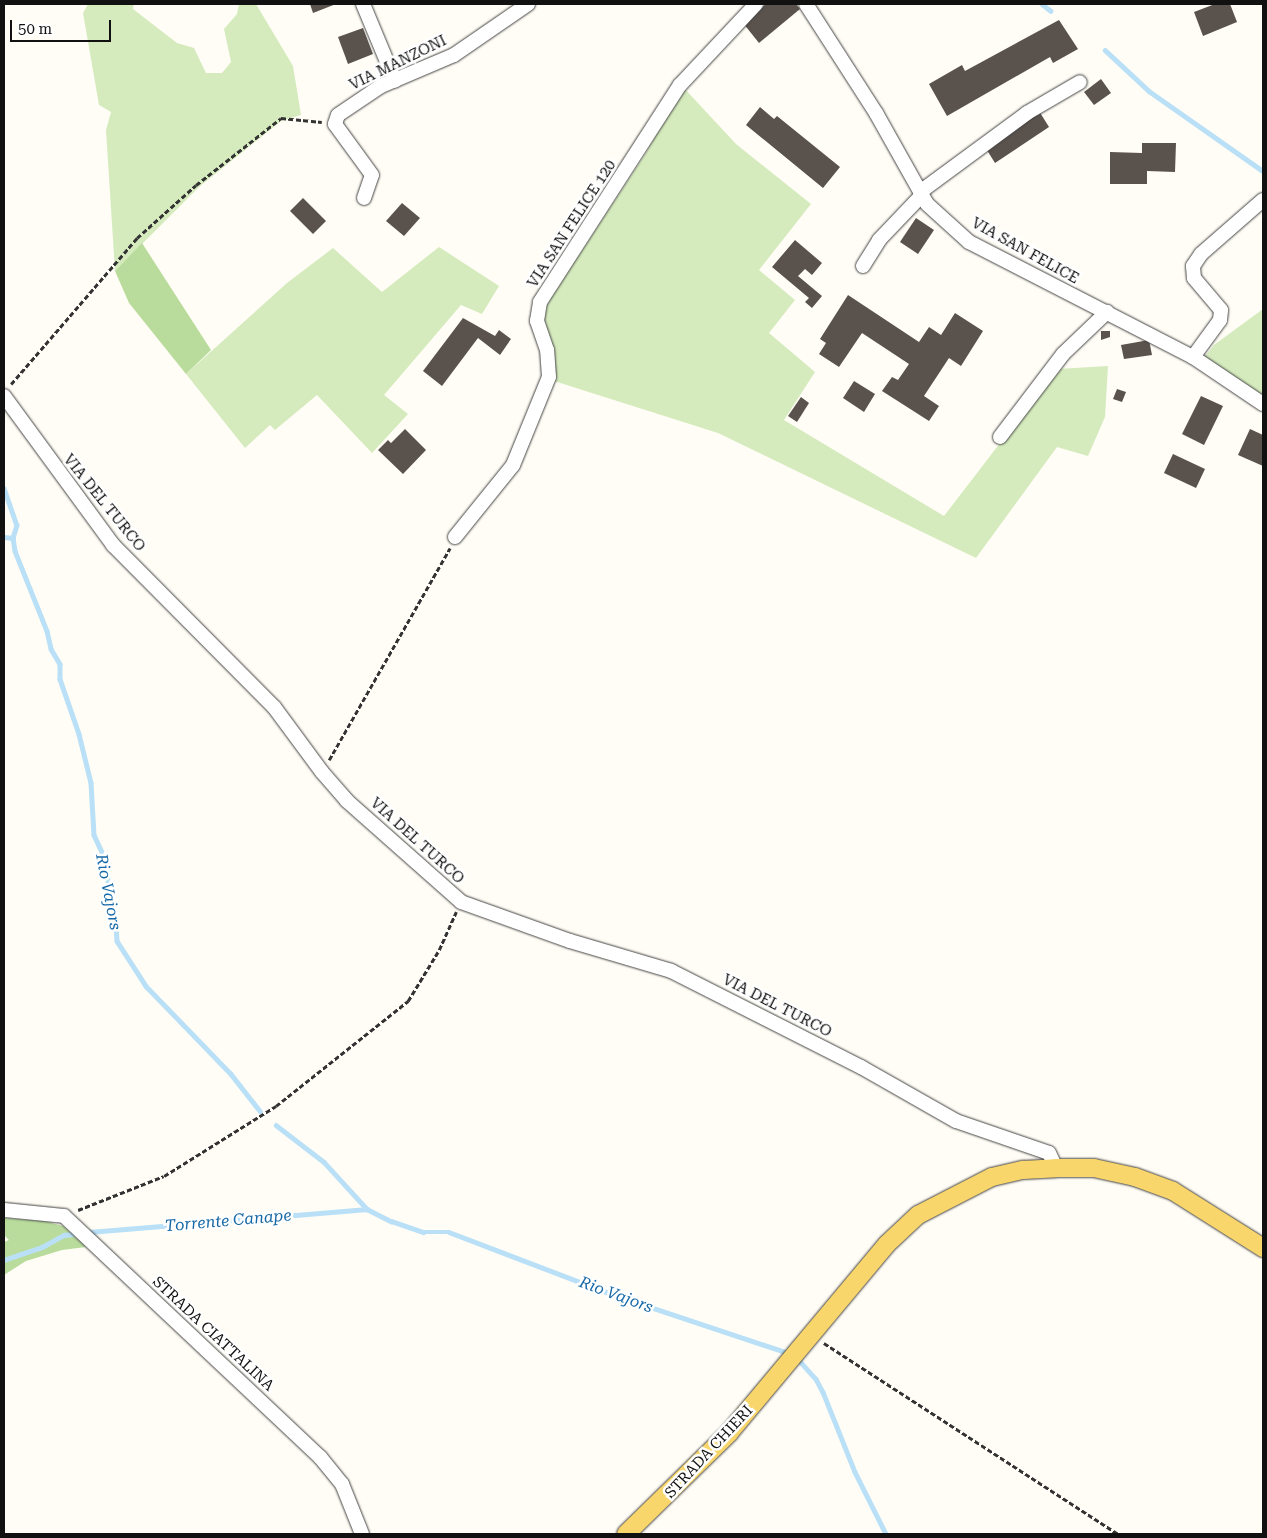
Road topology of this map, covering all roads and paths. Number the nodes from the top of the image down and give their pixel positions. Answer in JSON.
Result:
{"nodes":[{"id":1,"x":363,"y":4,"type":"edge"},
{"id":2,"x":528,"y":4,"type":"edge"},
{"id":3,"x":756,"y":4,"type":"edge"},
{"id":4,"x":806,"y":4,"type":"edge"},
{"id":5,"x":395,"y":81,"type":"junction"},
{"id":6,"x":1080,"y":82,"type":"dead end"},
{"id":7,"x":335,"y":124,"type":"junction"},
{"id":8,"x":921,"y":194,"type":"junction"},
{"id":9,"x":364,"y":198,"type":"dead end"},
{"id":10,"x":1263,"y":200,"type":"edge"},
{"id":11,"x":863,"y":266,"type":"dead end"},
{"id":12,"x":1107,"y":312,"type":"junction"},
{"id":13,"x":1193,"y":357,"type":"junction"},
{"id":14,"x":7,"y":391,"type":"edge"},
{"id":15,"x":1263,"y":404,"type":"edge"},
{"id":16,"x":1000,"y":437,"type":"dead end"},
{"id":17,"x":456,"y":537,"type":"joint"},
{"id":18,"x":322,"y":772,"type":"junction"},
{"id":19,"x":460,"y":902,"type":"junction"},
{"id":20,"x":1056,"y":1168,"type":"junction"},
{"id":21,"x":4,"y":1210,"type":"edge"},
{"id":22,"x":64,"y":1216,"type":"junction"},
{"id":23,"x":1263,"y":1248,"type":"edge"},
{"id":24,"x":811,"y":1335,"type":"junction"},
{"id":25,"x":362,"y":1534,"type":"edge"},
{"id":26,"x":626,"y":1534,"type":"edge"},
{"id":27,"x":1118,"y":1534,"type":"edge"}],
"edges":[{"from":1,"to":5,"type":"street"},
{"from":2,"to":5,"type":"street","name":"VIA MANZONI"},
{"from":3,"to":17,"type":"street","name":"VIA SAN FELICE 120"},
{"from":4,"to":8,"type":"street","name":"VIA SAN FELICE"},
{"from":5,"to":7,"type":"street","name":"VIA MANZONI"},
{"from":6,"to":8,"type":"street"},
{"from":7,"to":9,"type":"street"},
{"from":7,"to":14,"type":"path"},
{"from":8,"to":11,"type":"street"},
{"from":8,"to":12,"type":"street","name":"VIA SAN FELICE"},
{"from":10,"to":13,"type":"street"},
{"from":12,"to":13,"type":"street","name":"VIA SAN FELICE"},
{"from":12,"to":16,"type":"street"},
{"from":13,"to":15,"type":"street","name":"VIA SAN FELICE"},
{"from":14,"to":18,"type":"street","name":"VIA DEL TURCO"},
{"from":17,"to":18,"type":"path"},
{"from":18,"to":19,"type":"street","name":"VIA DEL TURCO"},
{"from":19,"to":20,"type":"street","name":"VIA DEL TURCO"},
{"from":19,"to":22,"type":"path"},
{"from":20,"to":23,"type":"main road","name":"STRADA CHIERI"},
{"from":20,"to":24,"type":"main road","name":"STRADA CHIERI"},
{"from":21,"to":22,"type":"street"},
{"from":22,"to":25,"type":"street","name":"STRADA CIATTALINA"},
{"from":24,"to":26,"type":"main road","name":"STRADA CHIERI"},
{"from":24,"to":27,"type":"path"}]}
